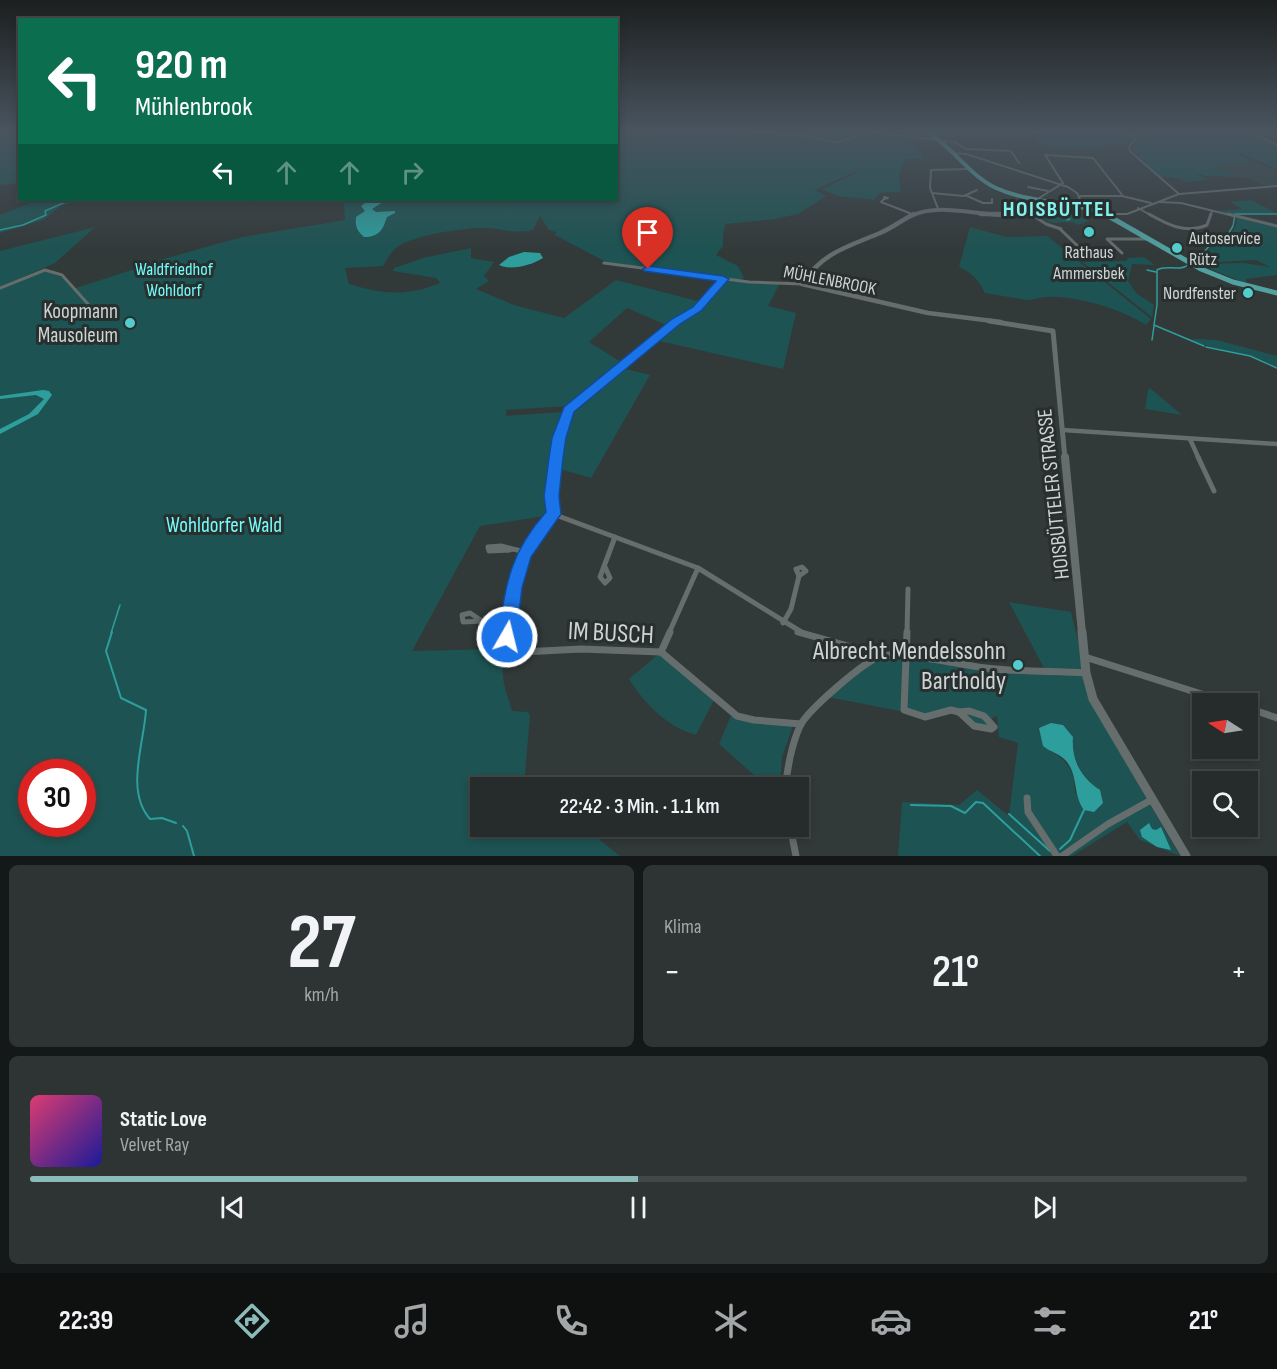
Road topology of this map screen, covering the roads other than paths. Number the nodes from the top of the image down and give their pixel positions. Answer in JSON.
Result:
{"nodes":[{"id":1,"x":932,"y":172,"type":"edge"},
{"id":2,"x":972,"y":172,"type":"edge"},
{"id":3,"x":1021,"y":172,"type":"edge"},
{"id":4,"x":1057,"y":172,"type":"edge"},
{"id":5,"x":1104,"y":172,"type":"edge"},
{"id":6,"x":1154,"y":172,"type":"edge"},
{"id":7,"x":1059,"y":185,"type":"junction"},
{"id":8,"x":1277,"y":186,"type":"edge"},
{"id":9,"x":1028,"y":187,"type":"dead end"},
{"id":10,"x":977,"y":190,"type":"dead end"},
{"id":11,"x":1048,"y":191,"type":"junction"},
{"id":12,"x":932,"y":193,"type":"junction"},
{"id":13,"x":1179,"y":194,"type":"junction"},
{"id":14,"x":965,"y":195,"type":"junction"},
{"id":15,"x":1080,"y":196,"type":"junction"},
{"id":16,"x":1123,"y":196,"type":"junction"},
{"id":17,"x":884,"y":199,"type":"dead end"},
{"id":18,"x":992,"y":199,"type":"dead end"},
{"id":19,"x":1036,"y":200,"type":"junction"},
{"id":20,"x":1159,"y":202,"type":"junction"},
{"id":21,"x":1153,"y":203,"type":"junction"},
{"id":22,"x":1084,"y":207,"type":"junction"},
{"id":23,"x":1138,"y":207,"type":"junction"},
{"id":24,"x":1025,"y":210,"type":"junction"},
{"id":25,"x":939,"y":211,"type":"junction"},
{"id":26,"x":1212,"y":212,"type":"junction"},
{"id":27,"x":912,"y":214,"type":"junction"},
{"id":28,"x":1105,"y":214,"type":"junction"},
{"id":29,"x":1277,"y":226,"type":"edge"},
{"id":30,"x":1148,"y":239,"type":"junction"},
{"id":31,"x":1084,"y":252,"type":"dead end"},
{"id":32,"x":1122,"y":253,"type":"dead end"},
{"id":33,"x":604,"y":263,"type":"dead end"},
{"id":34,"x":723,"y":279,"type":"junction"},
{"id":35,"x":802,"y":284,"type":"junction"},
{"id":36,"x":0,"y":288,"type":"edge"},
{"id":37,"x":1277,"y":293,"type":"edge"},
{"id":38,"x":88,"y":304,"type":"dead end"},
{"id":39,"x":1050,"y":329,"type":"joint"},
{"id":40,"x":1063,"y":430,"type":"junction"},
{"id":41,"x":1190,"y":439,"type":"junction"},
{"id":42,"x":1277,"y":444,"type":"edge"},
{"id":43,"x":1214,"y":491,"type":"dead end"},
{"id":44,"x":554,"y":514,"type":"junction"},
{"id":45,"x":615,"y":537,"type":"junction"},
{"id":46,"x":510,"y":550,"type":"dead end"},
{"id":47,"x":525,"y":552,"type":"junction"},
{"id":48,"x":605,"y":567,"type":"dead end"},
{"id":49,"x":698,"y":568,"type":"junction"},
{"id":50,"x":799,"y":576,"type":"dead end"},
{"id":51,"x":908,"y":589,"type":"dead end"},
{"id":52,"x":482,"y":621,"type":"dead end"},
{"id":53,"x":510,"y":621,"type":"junction"},
{"id":54,"x":783,"y":622,"type":"junction"},
{"id":55,"x":661,"y":652,"type":"junction"},
{"id":56,"x":905,"y":656,"type":"junction"},
{"id":57,"x":1085,"y":657,"type":"junction"},
{"id":58,"x":871,"y":659,"type":"junction"},
{"id":59,"x":1086,"y":673,"type":"junction"},
{"id":60,"x":1198,"y":693,"type":"edge"},
{"id":61,"x":1258,"y":711,"type":"edge"},
{"id":62,"x":959,"y":712,"type":"junction"},
{"id":63,"x":1277,"y":718,"type":"edge"},
{"id":64,"x":801,"y":724,"type":"junction"},
{"id":65,"x":786,"y":777,"type":"edge"},
{"id":66,"x":1027,"y":798,"type":"dead end"},
{"id":67,"x":1151,"y":800,"type":"junction"},
{"id":68,"x":792,"y":837,"type":"edge"},
{"id":69,"x":1182,"y":852,"type":"edge"},
{"id":70,"x":796,"y":856,"type":"edge"},
{"id":71,"x":1060,"y":856,"type":"edge"}],
"edges":[{"from":1,"to":12,"type":"street"},
{"from":2,"to":19,"type":"main road"},
{"from":3,"to":7,"type":"street"},
{"from":4,"to":7,"type":"street"},
{"from":5,"to":16,"type":"street"},
{"from":6,"to":13,"type":"street"},
{"from":7,"to":11,"type":"street"},
{"from":7,"to":15,"type":"street"},
{"from":8,"to":13,"type":"street"},
{"from":9,"to":11,"type":"street"},
{"from":10,"to":14,"type":"street"},
{"from":11,"to":19,"type":"street"},
{"from":12,"to":14,"type":"street"},
{"from":12,"to":25,"type":"street"},
{"from":13,"to":20,"type":"street"},
{"from":14,"to":18,"type":"street"},
{"from":15,"to":16,"type":"street"},
{"from":15,"to":22,"type":"street"},
{"from":16,"to":21,"type":"street"},
{"from":17,"to":27,"type":"street"},
{"from":19,"to":22,"type":"main road"},
{"from":19,"to":24,"type":"street"},
{"from":20,"to":21,"type":"street"},
{"from":20,"to":26,"type":"street"},
{"from":21,"to":23,"type":"street"},
{"from":22,"to":28,"type":"main road"},
{"from":23,"to":26,"type":"street"},
{"from":23,"to":28,"type":"street"},
{"from":24,"to":25,"type":"street"},
{"from":24,"to":31,"type":"street"},
{"from":25,"to":27,"type":"street"},
{"from":26,"to":29,"type":"street"},
{"from":27,"to":35,"type":"street"},
{"from":28,"to":30,"type":"main road"},
{"from":30,"to":32,"type":"street"},
{"from":30,"to":37,"type":"main road"},
{"from":33,"to":34,"type":"street","name":"MÜHLENBROOK"},
{"from":34,"to":35,"type":"street","name":"MÜHLENBROOK"},
{"from":34,"to":44,"type":"street"},
{"from":35,"to":39,"type":"street","name":"MÜHLENBROOK"},
{"from":36,"to":38,"type":"street"},
{"from":39,"to":40,"type":"street","name":"HOISBÜTTELER STRASSE"},
{"from":40,"to":41,"type":"street"},
{"from":40,"to":57,"type":"street","name":"HOISBÜTTELER STRASSE"},
{"from":41,"to":42,"type":"street"},
{"from":41,"to":43,"type":"street"},
{"from":44,"to":45,"type":"street"},
{"from":44,"to":47,"type":"street"},
{"from":45,"to":48,"type":"street"},
{"from":45,"to":49,"type":"street"},
{"from":46,"to":47,"type":"street"},
{"from":47,"to":53,"type":"street"},
{"from":49,"to":54,"type":"street"},
{"from":49,"to":55,"type":"street"},
{"from":50,"to":54,"type":"street"},
{"from":51,"to":56,"type":"street"},
{"from":52,"to":53,"type":"street"},
{"from":53,"to":55,"type":"street","name":"IM BUSCH"},
{"from":54,"to":58,"type":"street"},
{"from":55,"to":64,"type":"street","name":"IM BUSCH"},
{"from":56,"to":58,"type":"street"},
{"from":56,"to":59,"type":"street"},
{"from":56,"to":62,"type":"street"},
{"from":57,"to":59,"type":"street","name":"HOISBÜTTELER STRASSE"},
{"from":57,"to":60,"type":"street"},
{"from":58,"to":64,"type":"street"},
{"from":59,"to":67,"type":"street","name":"HOISBÜTTELER STRASSE"},
{"from":61,"to":63,"type":"street"},
{"from":62,"to":62,"type":"street"},
{"from":64,"to":65,"type":"street"},
{"from":66,"to":71,"type":"street"},
{"from":67,"to":69,"type":"street","name":"HOISBÜTTELER STRASSE"},
{"from":67,"to":71,"type":"street"},
{"from":68,"to":70,"type":"street"}]}
